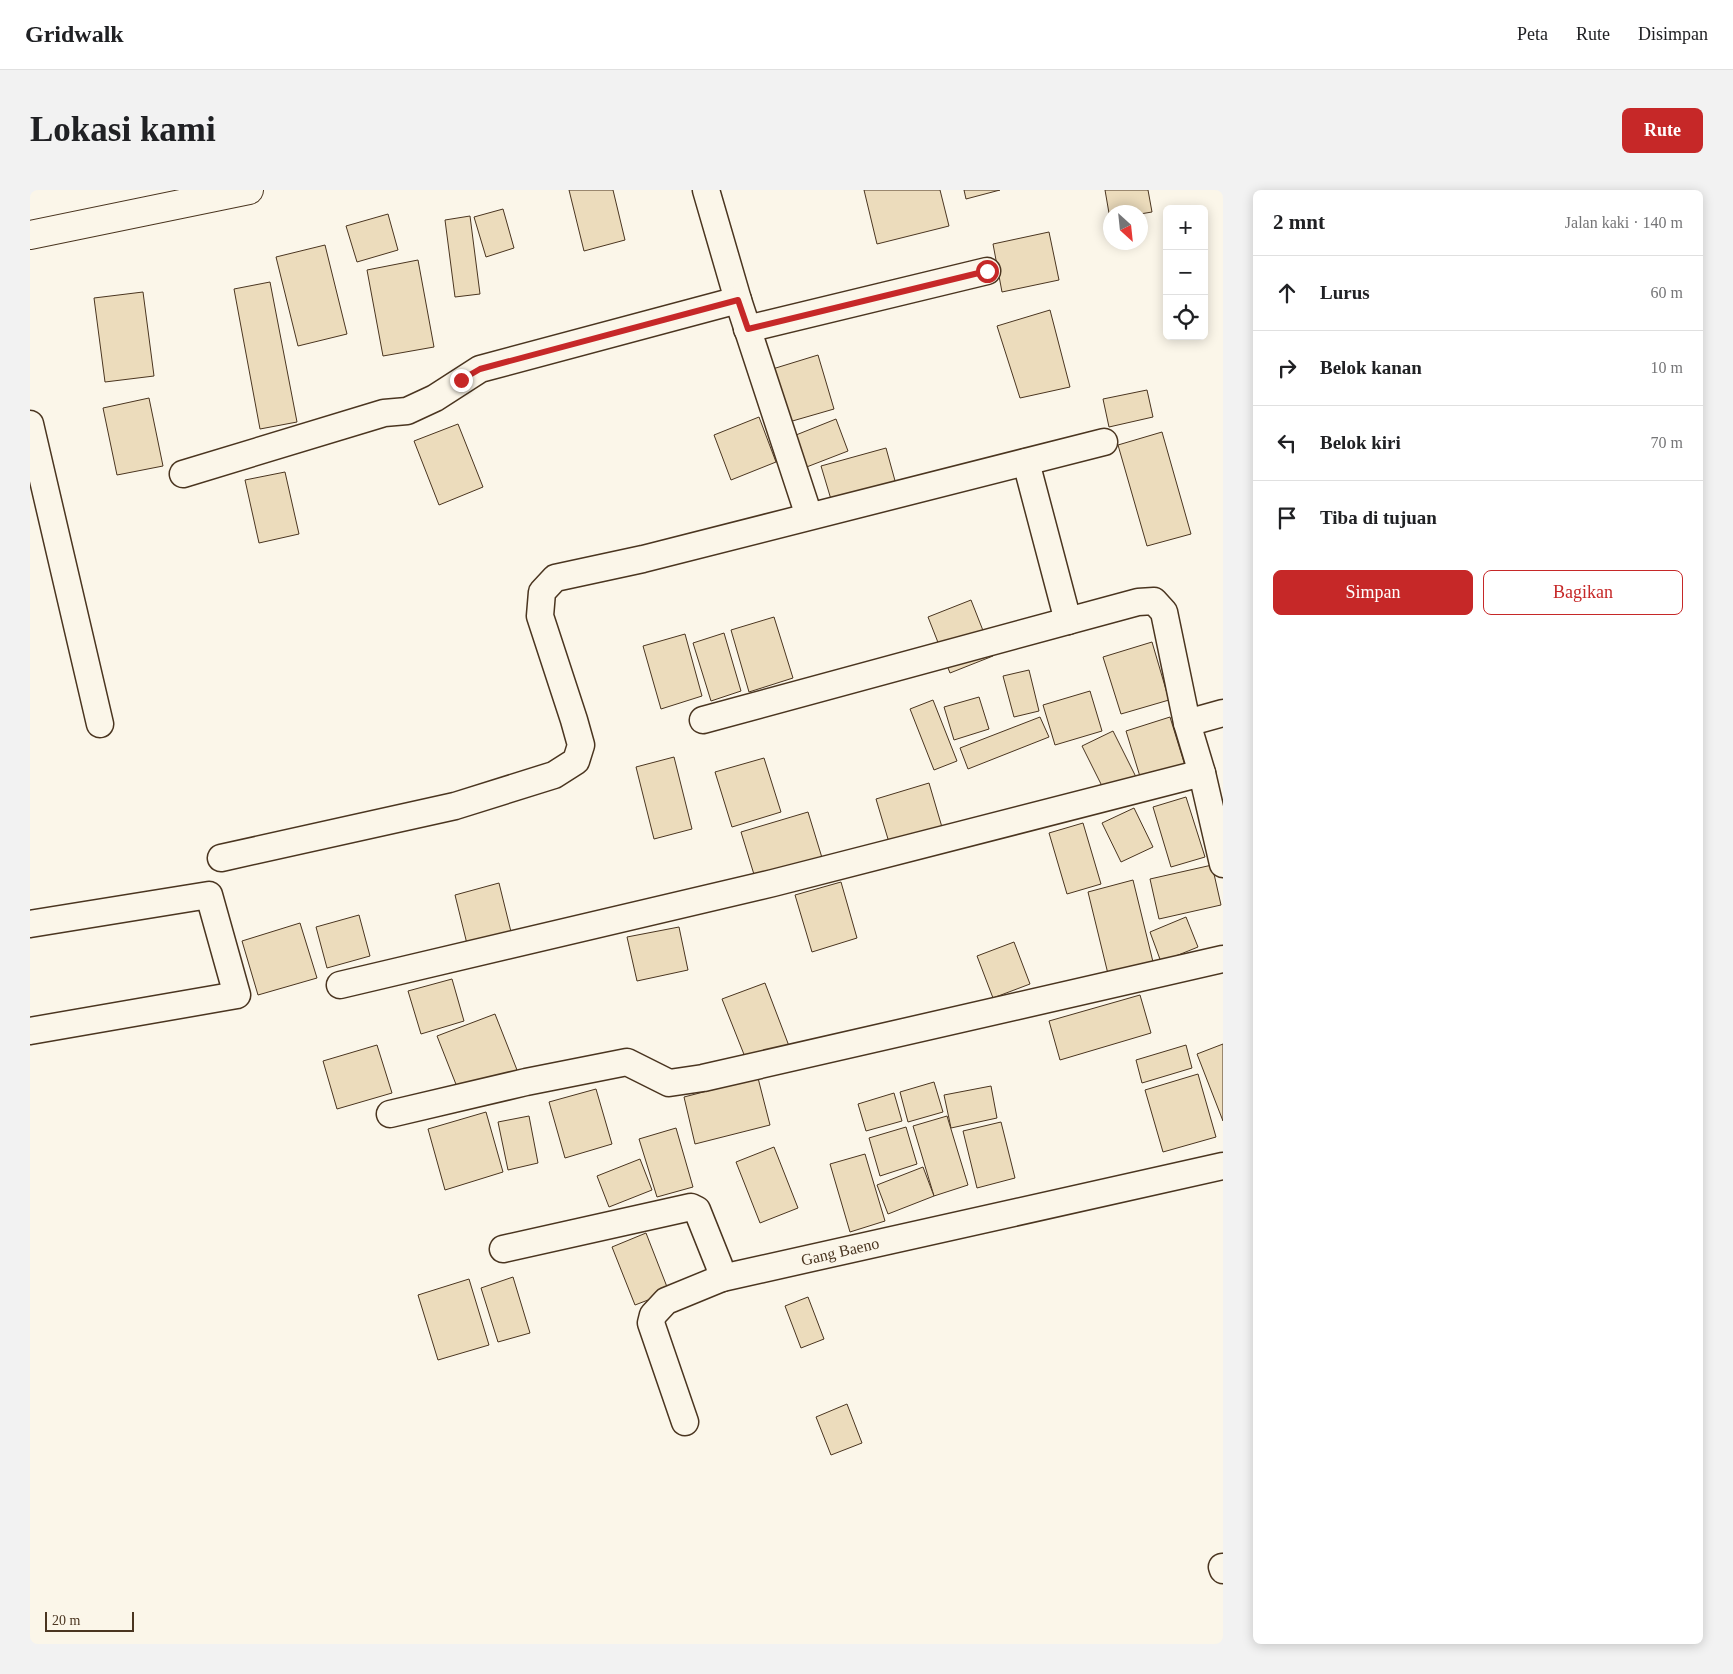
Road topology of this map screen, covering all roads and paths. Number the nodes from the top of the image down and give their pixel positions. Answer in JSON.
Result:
{"nodes":[{"id":1,"x":249,"y":190,"type":"edge"},
{"id":2,"x":706,"y":190,"type":"edge"},
{"id":3,"x":30,"y":235,"type":"edge"},
{"id":4,"x":987,"y":271,"type":"dead end"},
{"id":5,"x":738,"y":300,"type":"junction"},
{"id":6,"x":748,"y":329,"type":"junction"},
{"id":7,"x":30,"y":424,"type":"edge"},
{"id":8,"x":1104,"y":442,"type":"dead end"},
{"id":9,"x":1026,"y":462,"type":"junction"},
{"id":10,"x":183,"y":474,"type":"dead end"},
{"id":11,"x":809,"y":516,"type":"junction"},
{"id":12,"x":1068,"y":621,"type":"junction"},
{"id":13,"x":1223,"y":713,"type":"edge"},
{"id":14,"x":703,"y":720,"type":"dead end"},
{"id":15,"x":1187,"y":723,"type":"junction"},
{"id":16,"x":100,"y":724,"type":"dead end"},
{"id":17,"x":1202,"y":773,"type":"junction"},
{"id":18,"x":221,"y":858,"type":"dead end"},
{"id":19,"x":1223,"y":864,"type":"edge"},
{"id":20,"x":30,"y":924,"type":"edge"},
{"id":21,"x":1223,"y":959,"type":"edge"},
{"id":22,"x":340,"y":985,"type":"dead end"},
{"id":23,"x":30,"y":1031,"type":"edge"},
{"id":24,"x":390,"y":1114,"type":"dead end"},
{"id":25,"x":1223,"y":1166,"type":"edge"},
{"id":26,"x":503,"y":1249,"type":"dead end"},
{"id":27,"x":722,"y":1278,"type":"junction"},
{"id":28,"x":685,"y":1422,"type":"dead end"}],
"edges":[{"from":1,"to":3,"type":"main road"},
{"from":2,"to":5,"type":"street"},
{"from":4,"to":6,"type":"street"},
{"from":5,"to":6,"type":"street"},
{"from":5,"to":10,"type":"street"},
{"from":6,"to":11,"type":"street"},
{"from":7,"to":16,"type":"street"},
{"from":8,"to":9,"type":"street"},
{"from":9,"to":11,"type":"street"},
{"from":9,"to":12,"type":"street"},
{"from":11,"to":18,"type":"street"},
{"from":12,"to":14,"type":"street"},
{"from":12,"to":15,"type":"street"},
{"from":13,"to":15,"type":"street"},
{"from":15,"to":17,"type":"street"},
{"from":17,"to":19,"type":"street"},
{"from":17,"to":22,"type":"street"},
{"from":20,"to":23,"type":"street"},
{"from":21,"to":24,"type":"street"},
{"from":25,"to":27,"type":"street","name":"Gang Baeno"},
{"from":26,"to":27,"type":"street"},
{"from":27,"to":28,"type":"street","name":"Gang Baeno"}]}
